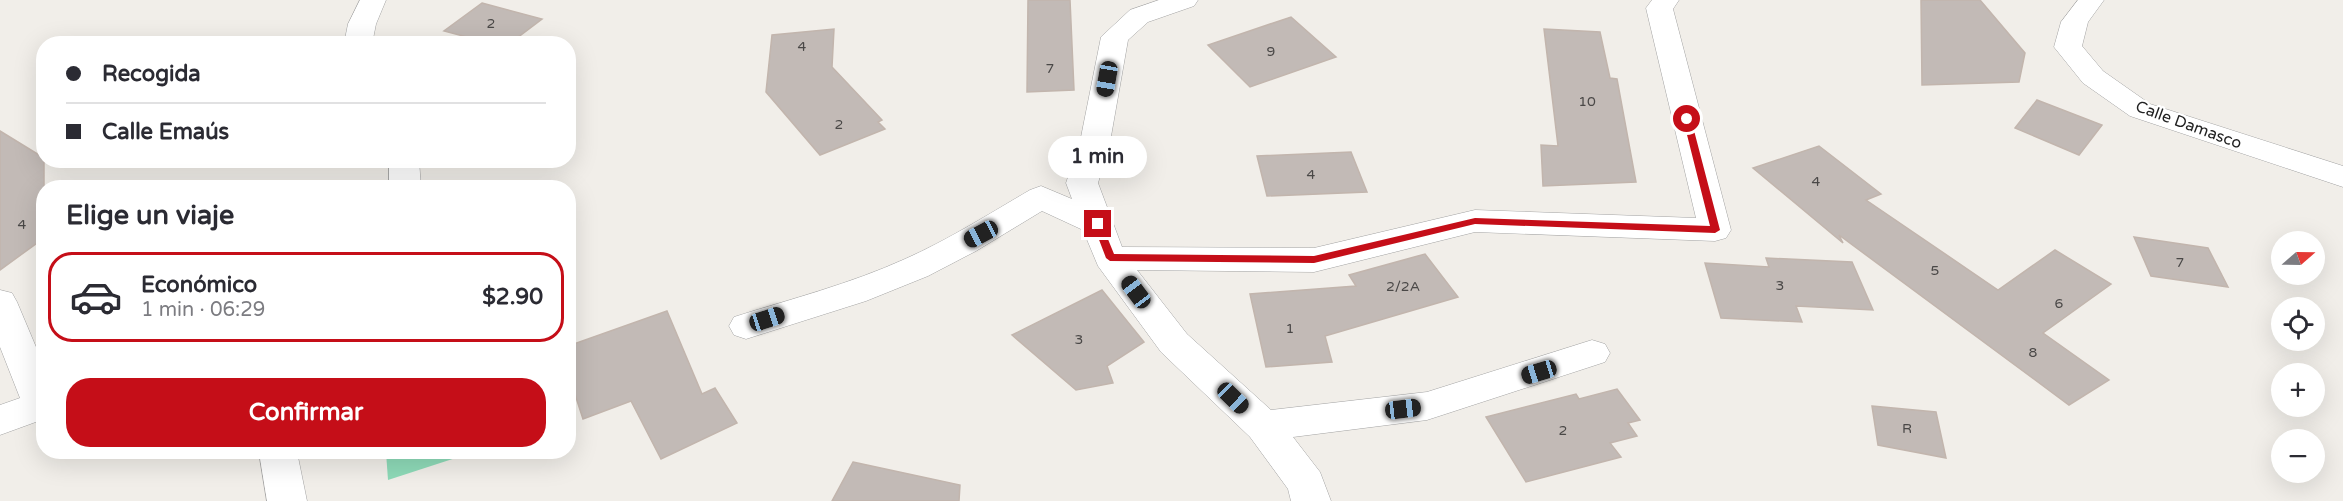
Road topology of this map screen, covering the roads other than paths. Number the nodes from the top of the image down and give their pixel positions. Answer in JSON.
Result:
{"nodes":[{"id":1,"x":373,"y":0,"type":"edge"},
{"id":2,"x":1185,"y":0,"type":"edge"},
{"id":3,"x":1666,"y":0,"type":"edge"},
{"id":4,"x":2091,"y":0,"type":"edge"},
{"id":5,"x":360,"y":36,"type":"edge"},
{"id":6,"x":2343,"y":177,"type":"edge"},
{"id":7,"x":1098,"y":224,"type":"junction"},
{"id":8,"x":1110,"y":258,"type":"junction"},
{"id":9,"x":0,"y":302,"type":"edge"},
{"id":10,"x":746,"y":326,"type":"dead end"},
{"id":11,"x":1592,"y":353,"type":"dead end"},
{"id":12,"x":36,"y":389,"type":"edge"},
{"id":13,"x":36,"y":406,"type":"edge"},
{"id":14,"x":0,"y":420,"type":"edge"},
{"id":15,"x":1263,"y":426,"type":"junction"},
{"id":16,"x":279,"y":459,"type":"edge"},
{"id":17,"x":287,"y":501,"type":"edge"},
{"id":18,"x":1311,"y":501,"type":"edge"}],
"edges":[{"from":1,"to":5,"type":"street"},
{"from":2,"to":7,"type":"street"},
{"from":3,"to":8,"type":"street"},
{"from":4,"to":6,"type":"street","name":"Calle Damasco"},
{"from":7,"to":8,"type":"street"},
{"from":7,"to":10,"type":"street"},
{"from":8,"to":15,"type":"street"},
{"from":9,"to":12,"type":"street"},
{"from":11,"to":15,"type":"street"},
{"from":13,"to":14,"type":"street"},
{"from":15,"to":18,"type":"street"},
{"from":16,"to":17,"type":"street"}]}
